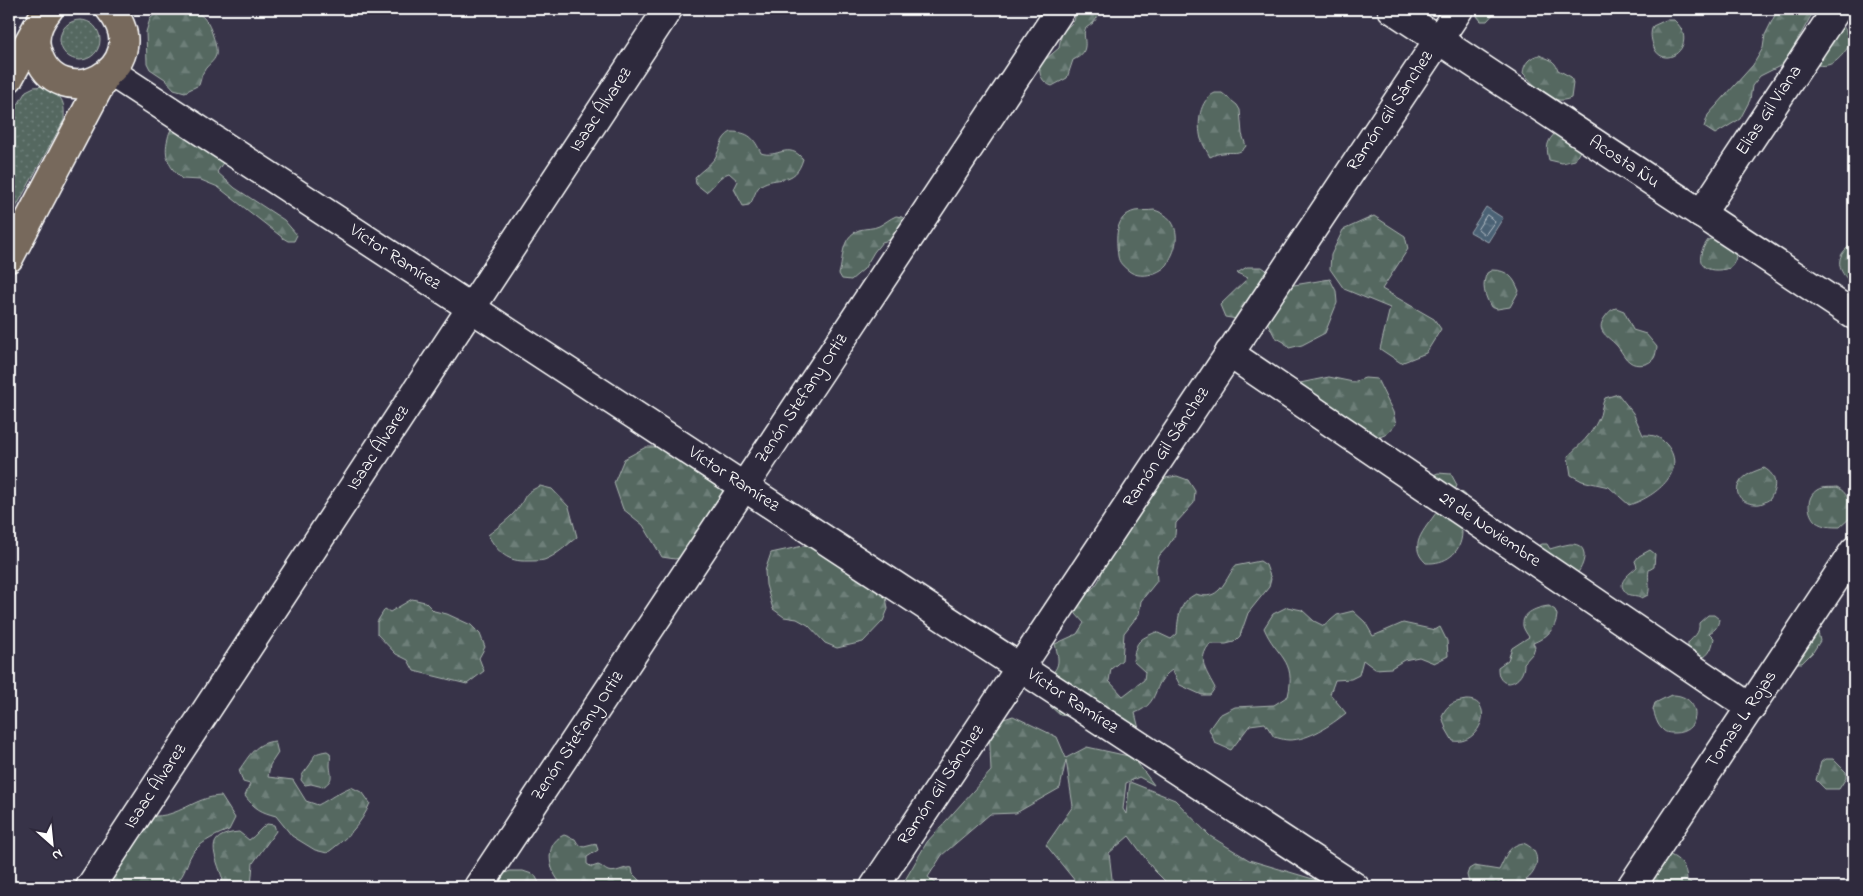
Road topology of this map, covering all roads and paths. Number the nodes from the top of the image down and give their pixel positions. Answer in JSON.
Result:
{"nodes":[{"id":1,"x":668,"y":9,"type":"edge"},
{"id":2,"x":1061,"y":9,"type":"edge"},
{"id":3,"x":1392,"y":9,"type":"edge"},
{"id":4,"x":1459,"y":9,"type":"edge"},
{"id":5,"x":1837,"y":9,"type":"edge"},
{"id":6,"x":40,"y":15,"type":"edge"},
{"id":7,"x":123,"y":16,"type":"edge"},
{"id":8,"x":1438,"y":39,"type":"junction"},
{"id":9,"x":108,"y":74,"type":"junction"},
{"id":10,"x":9,"y":78,"type":"edge"},
{"id":11,"x":1701,"y":214,"type":"junction"},
{"id":12,"x":9,"y":258,"type":"edge"},
{"id":13,"x":471,"y":308,"type":"junction"},
{"id":14,"x":1854,"y":315,"type":"edge"},
{"id":15,"x":1229,"y":353,"type":"junction"},
{"id":16,"x":744,"y":486,"type":"junction"},
{"id":17,"x":1854,"y":551,"type":"edge"},
{"id":18,"x":1020,"y":668,"type":"junction"},
{"id":19,"x":1750,"y":708,"type":"junction"},
{"id":20,"x":90,"y":887,"type":"edge"},
{"id":21,"x":478,"y":887,"type":"edge"},
{"id":22,"x":874,"y":887,"type":"edge"},
{"id":23,"x":1355,"y":887,"type":"edge"},
{"id":24,"x":1631,"y":887,"type":"edge"}],
"edges":[{"from":1,"to":13,"type":"street","name":"Isaac Álvarez"},
{"from":2,"to":16,"type":"street","name":"Zenón Stefany Ortiz"},
{"from":3,"to":8,"type":"street","name":"Acosta Ñu"},
{"from":4,"to":8,"type":"street","name":"Ramón Gil Sánchez"},
{"from":5,"to":11,"type":"street","name":"Elias Gil Viana"},
{"from":6,"to":9,"type":"main road"},
{"from":6,"to":10,"type":"main road"},
{"from":7,"to":9,"type":"main road"},
{"from":8,"to":11,"type":"street","name":"Acosta Ñu"},
{"from":8,"to":15,"type":"street","name":"Ramón Gil Sánchez"},
{"from":9,"to":12,"type":"main road"},
{"from":9,"to":13,"type":"street","name":"Víctor Ramírez"},
{"from":11,"to":14,"type":"street","name":"Acosta Ñu"},
{"from":13,"to":16,"type":"street","name":"Víctor Ramírez"},
{"from":13,"to":20,"type":"street","name":"Isaac Álvarez"},
{"from":15,"to":18,"type":"street","name":"Ramón Gil Sánchez"},
{"from":15,"to":19,"type":"street","name":"29 de Noviembre"},
{"from":16,"to":18,"type":"street","name":"Víctor Ramírez"},
{"from":16,"to":21,"type":"street","name":"Zenón Stefany Ortiz"},
{"from":17,"to":19,"type":"street","name":"Tomas L. Rojas"},
{"from":18,"to":22,"type":"street","name":"Ramón Gil Sánchez"},
{"from":18,"to":23,"type":"street","name":"Víctor Ramírez"},
{"from":19,"to":24,"type":"street","name":"Tomas L. Rojas"}]}
